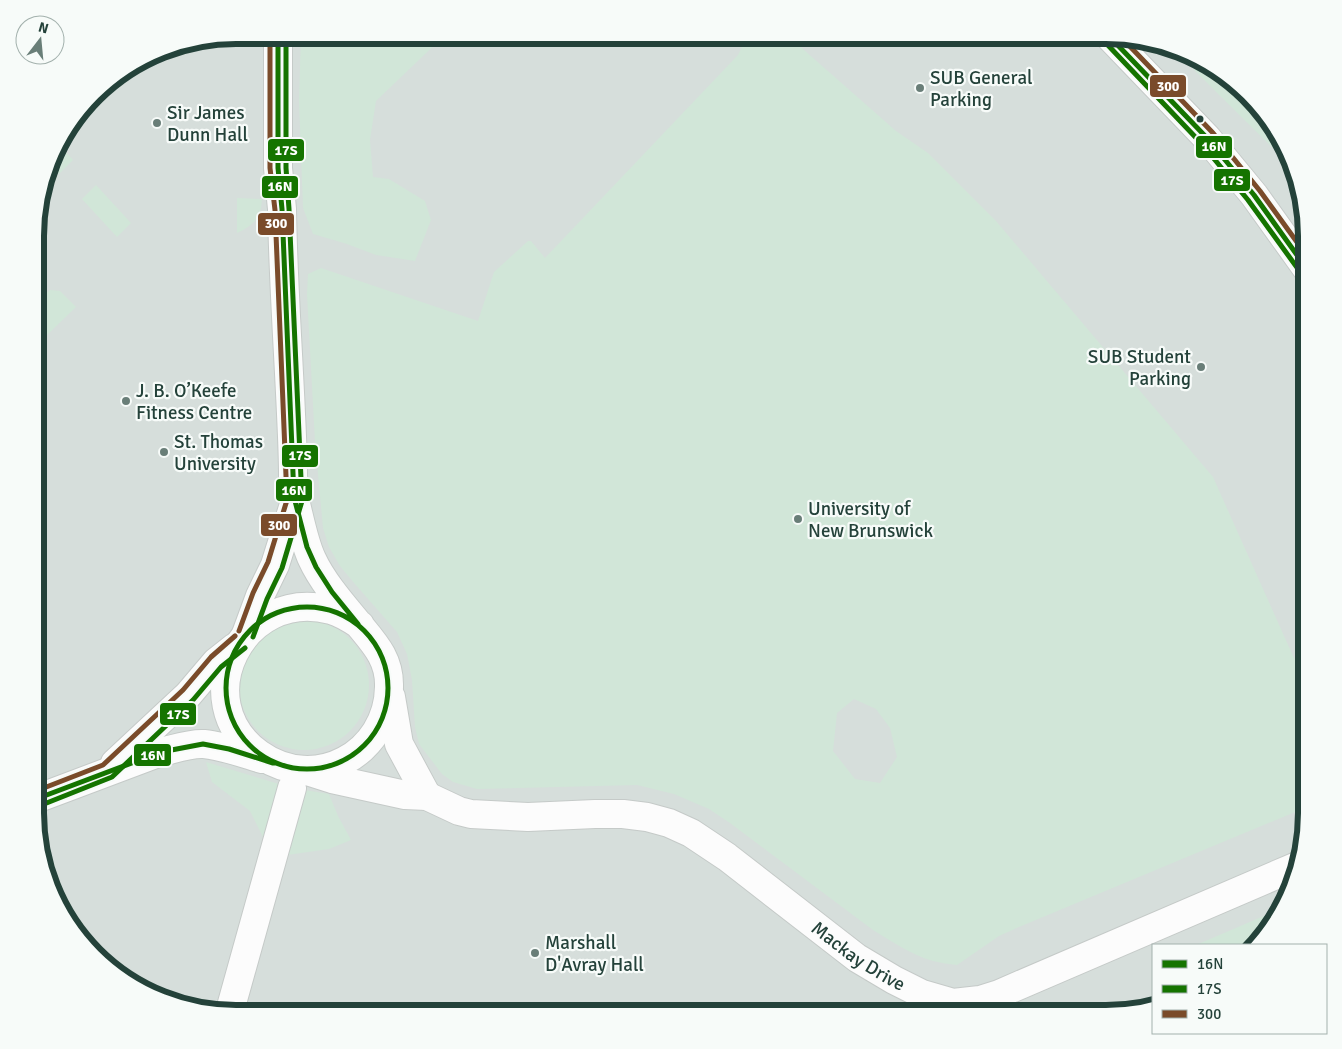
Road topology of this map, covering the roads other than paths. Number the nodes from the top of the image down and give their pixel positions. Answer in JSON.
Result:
{"nodes":[{"id":1,"x":278,"y":44,"type":"edge"},
{"id":2,"x":1117,"y":44,"type":"edge"},
{"id":3,"x":1298,"y":256,"type":"edge"},
{"id":4,"x":295,"y":501,"type":"junction"},
{"id":5,"x":360,"y":626,"type":"junction"},
{"id":6,"x":243,"y":638,"type":"junction"},
{"id":7,"x":390,"y":686,"type":"junction"},
{"id":8,"x":273,"y":763,"type":"junction"},
{"id":9,"x":107,"y":771,"type":"junction"},
{"id":10,"x":296,"y":779,"type":"junction"},
{"id":11,"x":44,"y":796,"type":"edge"},
{"id":12,"x":427,"y":796,"type":"junction"},
{"id":13,"x":1290,"y":869,"type":"edge"},
{"id":14,"x":232,"y":1005,"type":"edge"}],
"edges":[{"from":1,"to":4,"type":"street"},
{"from":2,"to":3,"type":"street"},
{"from":4,"to":5,"type":"street"},
{"from":4,"to":6,"type":"street"},
{"from":5,"to":6,"type":"street"},
{"from":5,"to":7,"type":"street"},
{"from":6,"to":8,"type":"street"},
{"from":6,"to":9,"type":"street"},
{"from":7,"to":10,"type":"street"},
{"from":7,"to":12,"type":"street"},
{"from":8,"to":9,"type":"street"},
{"from":8,"to":10,"type":"street"},
{"from":9,"to":11,"type":"street"},
{"from":10,"to":12,"type":"street","name":"Mackay Drive"},
{"from":10,"to":14,"type":"street"},
{"from":12,"to":13,"type":"street","name":"Mackay Drive"}]}
